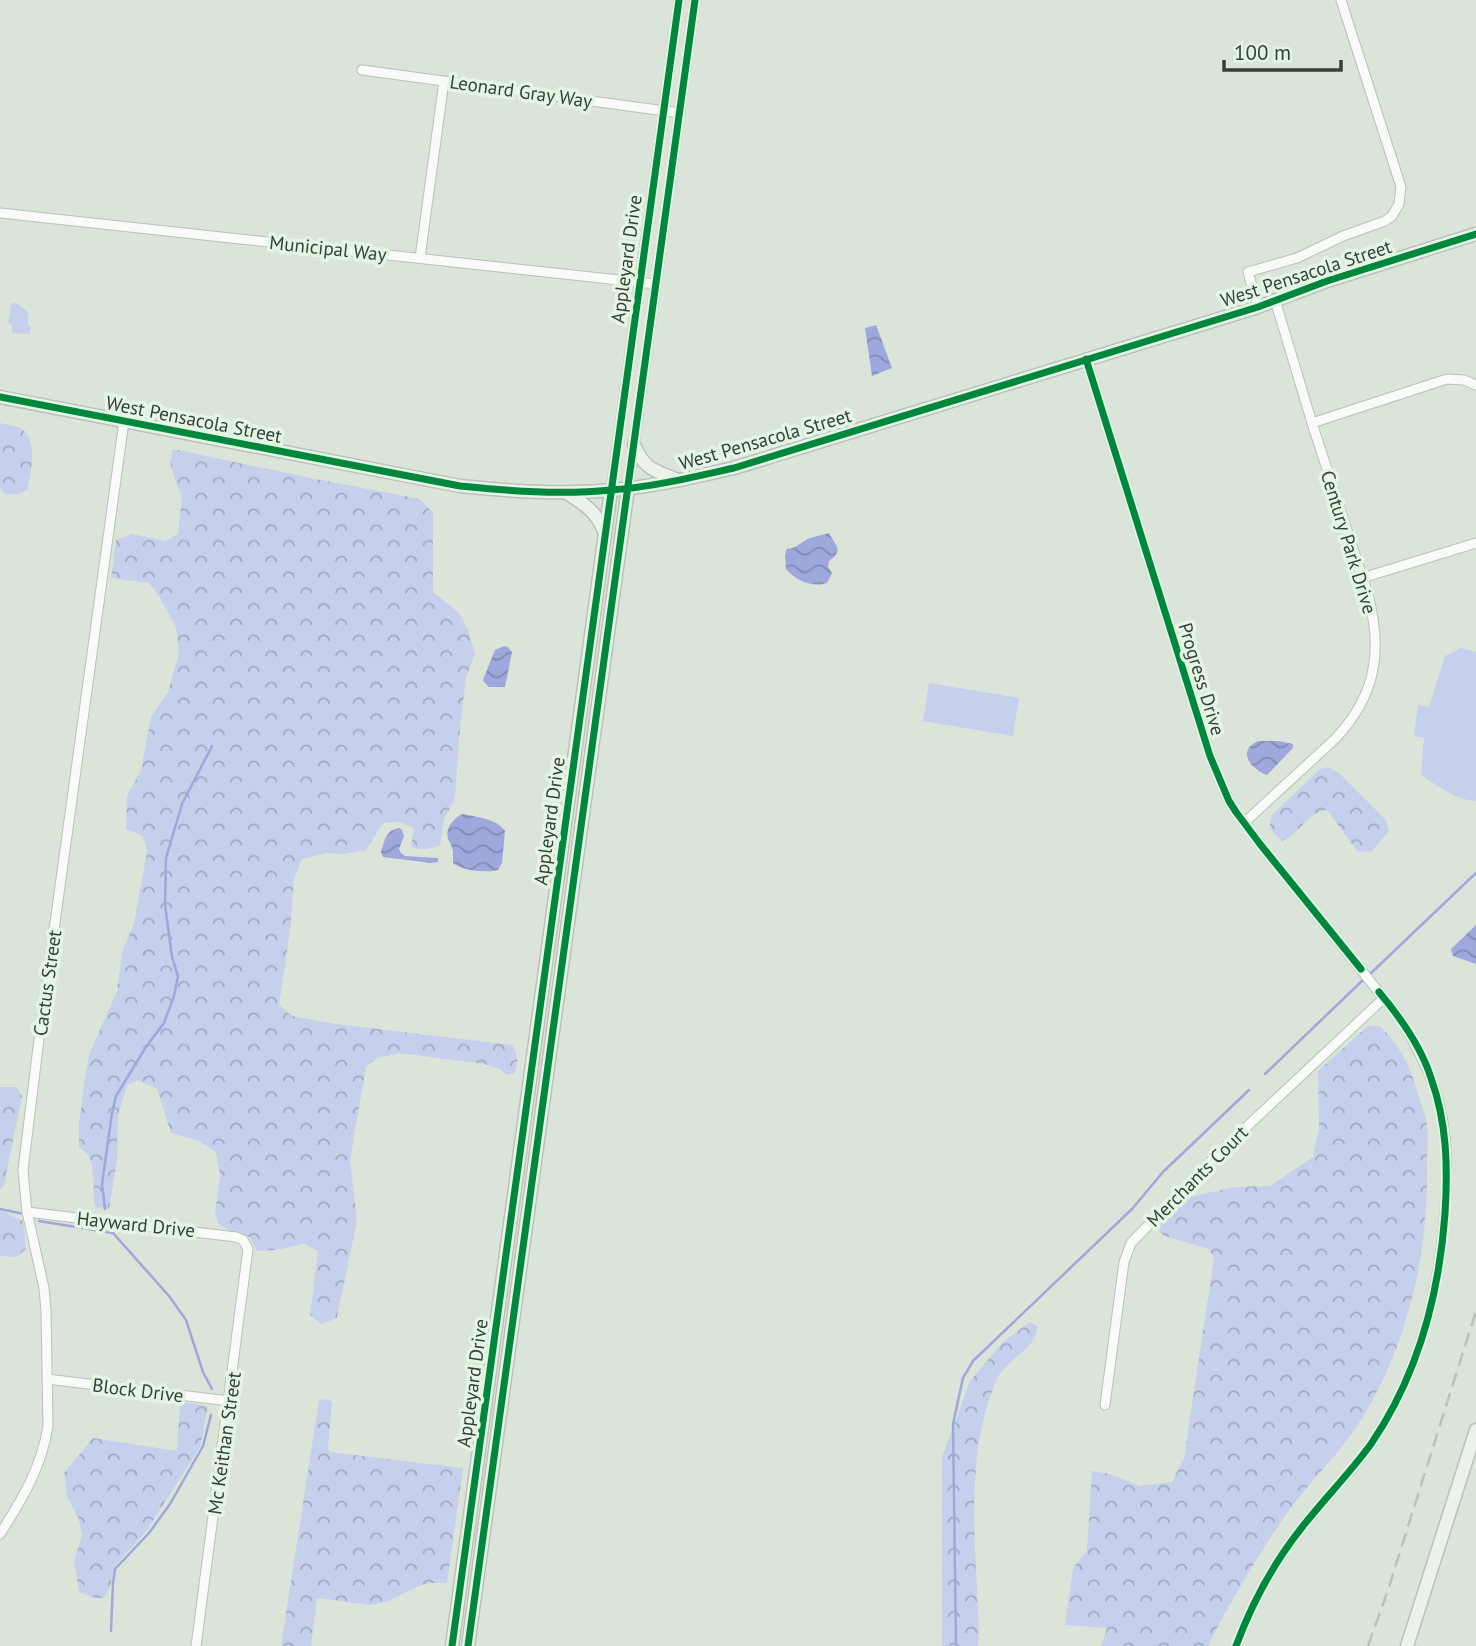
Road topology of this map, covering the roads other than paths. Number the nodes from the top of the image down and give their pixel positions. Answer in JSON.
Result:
{"nodes":[{"id":1,"x":678,"y":0,"type":"edge"},
{"id":2,"x":695,"y":0,"type":"edge"},
{"id":3,"x":1341,"y":0,"type":"edge"},
{"id":4,"x":362,"y":70,"type":"dead end"},
{"id":5,"x":444,"y":81,"type":"junction"},
{"id":6,"x":663,"y":110,"type":"junction"},
{"id":7,"x":680,"y":113,"type":"junction"},
{"id":8,"x":0,"y":213,"type":"edge"},
{"id":9,"x":1476,"y":234,"type":"edge"},
{"id":10,"x":420,"y":258,"type":"junction"},
{"id":11,"x":639,"y":282,"type":"junction"},
{"id":12,"x":656,"y":284,"type":"junction"},
{"id":13,"x":1275,"y":300,"type":"junction"},
{"id":14,"x":1258,"y":307,"type":"junction"},
{"id":15,"x":1086,"y":359,"type":"junction"},
{"id":16,"x":1473,"y":384,"type":"edge"},
{"id":17,"x":0,"y":397,"type":"edge"},
{"id":18,"x":124,"y":421,"type":"junction"},
{"id":19,"x":1312,"y":423,"type":"junction"},
{"id":20,"x":634,"y":445,"type":"junction"},
{"id":21,"x":678,"y":480,"type":"junction"},
{"id":22,"x":628,"y":488,"type":"junction"},
{"id":23,"x":611,"y":490,"type":"junction"},
{"id":24,"x":566,"y":492,"type":"junction"},
{"id":25,"x":605,"y":533,"type":"junction"},
{"id":26,"x":1476,"y":542,"type":"edge"},
{"id":27,"x":1362,"y":578,"type":"junction"},
{"id":28,"x":599,"y":700,"type":"junction"},
{"id":29,"x":581,"y":705,"type":"junction"},
{"id":30,"x":566,"y":817,"type":"junction"},
{"id":31,"x":582,"y":820,"type":"junction"},
{"id":32,"x":1244,"y":823,"type":"junction"},
{"id":33,"x":542,"y":987,"type":"junction"},
{"id":34,"x":558,"y":989,"type":"junction"},
{"id":35,"x":1381,"y":995,"type":"junction"},
{"id":36,"x":517,"y":1171,"type":"junction"},
{"id":37,"x":533,"y":1174,"type":"junction"},
{"id":38,"x":27,"y":1212,"type":"junction"},
{"id":39,"x":243,"y":1240,"type":"joint"},
{"id":40,"x":489,"y":1378,"type":"junction"},
{"id":41,"x":47,"y":1379,"type":"junction"},
{"id":42,"x":504,"y":1380,"type":"junction"},
{"id":43,"x":229,"y":1401,"type":"junction"},
{"id":44,"x":1105,"y":1405,"type":"dead end"},
{"id":45,"x":1476,"y":1430,"type":"edge"},
{"id":46,"x":0,"y":1534,"type":"edge"},
{"id":47,"x":452,"y":1642,"type":"edge"},
{"id":48,"x":468,"y":1643,"type":"edge"},
{"id":49,"x":197,"y":1646,"type":"edge"},
{"id":50,"x":1236,"y":1646,"type":"edge"},
{"id":51,"x":1407,"y":1646,"type":"edge"}],
"edges":[{"from":1,"to":6,"type":"street","name":"Appleyard Drive"},
{"from":2,"to":7,"type":"street","name":"Appleyard Drive"},
{"from":3,"to":14,"type":"street"},
{"from":4,"to":5,"type":"street","name":"Leonard Gray Way"},
{"from":5,"to":6,"type":"street","name":"Leonard Gray Way"},
{"from":5,"to":10,"type":"street"},
{"from":6,"to":7,"type":"street","name":"Leonard Gray Way"},
{"from":6,"to":11,"type":"street","name":"Appleyard Drive"},
{"from":7,"to":12,"type":"street","name":"Appleyard Drive"},
{"from":8,"to":10,"type":"street","name":"Municipal Way"},
{"from":9,"to":13,"type":"main road","name":"West Pensacola Street"},
{"from":10,"to":11,"type":"street","name":"Municipal Way"},
{"from":11,"to":12,"type":"street","name":"Municipal Way"},
{"from":11,"to":23,"type":"street","name":"Appleyard Drive"},
{"from":12,"to":20,"type":"street","name":"Appleyard Drive"},
{"from":13,"to":14,"type":"main road","name":"West Pensacola Street"},
{"from":13,"to":19,"type":"street","name":"Century Park Drive"},
{"from":14,"to":15,"type":"main road","name":"West Pensacola Street"},
{"from":15,"to":21,"type":"main road","name":"West Pensacola Street"},
{"from":15,"to":32,"type":"street","name":"Progress Drive"},
{"from":16,"to":19,"type":"street"},
{"from":17,"to":18,"type":"main road","name":"West Pensacola Street"},
{"from":18,"to":24,"type":"main road","name":"West Pensacola Street"},
{"from":18,"to":38,"type":"street","name":"Cactus Street"},
{"from":19,"to":27,"type":"street","name":"Century Park Drive"},
{"from":20,"to":21,"type":"main road"},
{"from":20,"to":22,"type":"street","name":"Appleyard Drive"},
{"from":21,"to":22,"type":"main road","name":"West Pensacola Street"},
{"from":22,"to":23,"type":"main road","name":"West Pensacola Street"},
{"from":22,"to":28,"type":"main road","name":"Appleyard Drive"},
{"from":23,"to":24,"type":"main road","name":"West Pensacola Street"},
{"from":23,"to":25,"type":"main road","name":"Appleyard Drive"},
{"from":24,"to":25,"type":"main road"},
{"from":25,"to":29,"type":"main road","name":"Appleyard Drive"},
{"from":26,"to":27,"type":"street"},
{"from":27,"to":32,"type":"street","name":"Century Park Drive"},
{"from":28,"to":29,"type":"street"},
{"from":28,"to":31,"type":"main road","name":"Appleyard Drive"},
{"from":29,"to":30,"type":"main road","name":"Appleyard Drive"},
{"from":30,"to":31,"type":"street"},
{"from":30,"to":33,"type":"main road","name":"Appleyard Drive"},
{"from":31,"to":34,"type":"main road","name":"Appleyard Drive"},
{"from":32,"to":35,"type":"street","name":"Progress Drive"},
{"from":33,"to":34,"type":"street"},
{"from":33,"to":36,"type":"main road","name":"Appleyard Drive"},
{"from":34,"to":37,"type":"main road","name":"Appleyard Drive"},
{"from":35,"to":44,"type":"street","name":"Merchants Court"},
{"from":35,"to":50,"type":"street","name":"Progress Drive"},
{"from":36,"to":37,"type":"street"},
{"from":36,"to":40,"type":"main road","name":"Appleyard Drive"},
{"from":37,"to":42,"type":"main road","name":"Appleyard Drive"},
{"from":38,"to":39,"type":"street","name":"Hayward Drive"},
{"from":38,"to":41,"type":"street","name":"Cactus Street"},
{"from":39,"to":43,"type":"street","name":"Mc Keithan Street"},
{"from":40,"to":42,"type":"street"},
{"from":40,"to":47,"type":"main road","name":"Appleyard Drive"},
{"from":41,"to":43,"type":"street","name":"Block Drive"},
{"from":41,"to":46,"type":"street","name":"Cactus Street"},
{"from":42,"to":48,"type":"main road","name":"Appleyard Drive"},
{"from":43,"to":49,"type":"street","name":"Mc Keithan Street"},
{"from":45,"to":51,"type":"main road"},
{"from":47,"to":48,"type":"street"}]}
